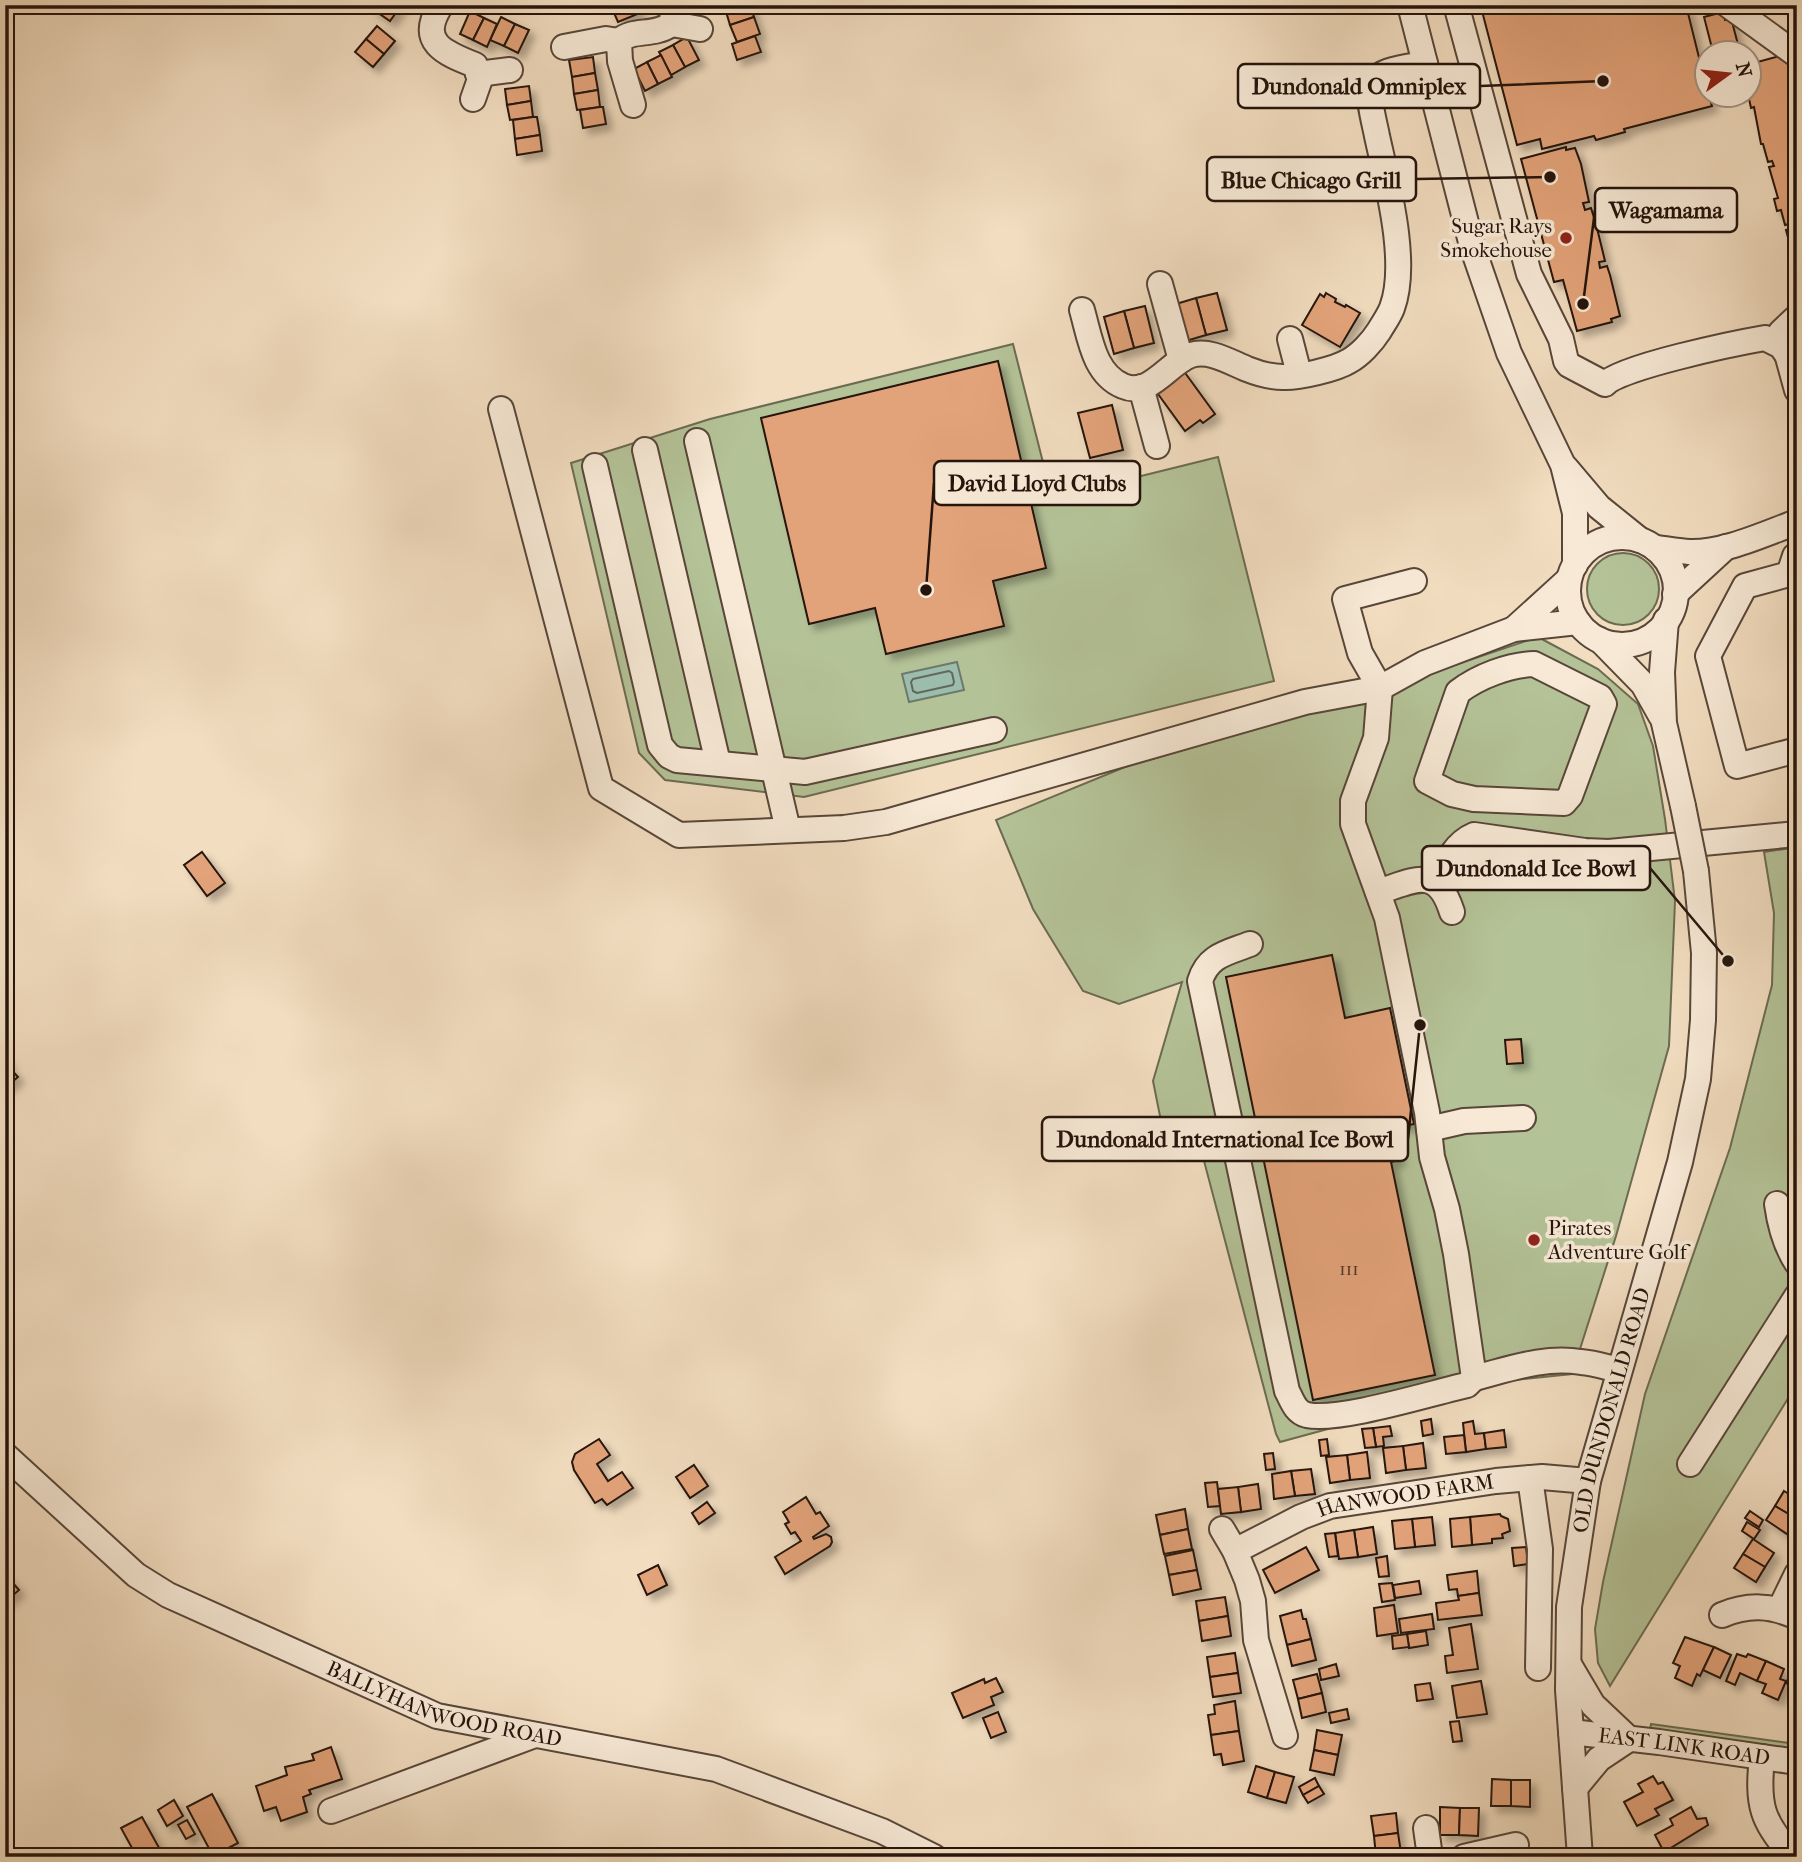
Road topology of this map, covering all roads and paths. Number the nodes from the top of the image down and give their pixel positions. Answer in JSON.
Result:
{"nodes":[{"id":1,"x":441,"y":5,"type":"edge"},
{"id":2,"x":1410,"y":5,"type":"edge"},
{"id":3,"x":1458,"y":5,"type":"edge"},
{"id":4,"x":1728,"y":5,"type":"edge"},
{"id":5,"x":671,"y":15,"type":"edge"},
{"id":6,"x":700,"y":29,"type":"dead end"},
{"id":7,"x":619,"y":41,"type":"junction"},
{"id":8,"x":564,"y":47,"type":"dead end"},
{"id":9,"x":1797,"y":55,"type":"edge"},
{"id":10,"x":1425,"y":64,"type":"junction"},
{"id":11,"x":510,"y":70,"type":"dead end"},
{"id":12,"x":478,"y":74,"type":"junction"},
{"id":13,"x":473,"y":99,"type":"dead end"},
{"id":14,"x":633,"y":105,"type":"dead end"},
{"id":15,"x":1160,"y":284,"type":"dead end"},
{"id":16,"x":1082,"y":310,"type":"dead end"},
{"id":17,"x":1797,"y":317,"type":"edge"},
{"id":18,"x":1290,"y":339,"type":"dead end"},
{"id":19,"x":1786,"y":353,"type":"junction"},
{"id":20,"x":1181,"y":360,"type":"junction"},
{"id":21,"x":1299,"y":374,"type":"junction"},
{"id":22,"x":1141,"y":387,"type":"junction"},
{"id":23,"x":1797,"y":390,"type":"edge"},
{"id":24,"x":501,"y":409,"type":"dead end"},
{"id":25,"x":697,"y":441,"type":"dead end"},
{"id":26,"x":1157,"y":446,"type":"dead end"},
{"id":27,"x":645,"y":450,"type":"dead end"},
{"id":28,"x":1563,"y":465,"type":"junction"},
{"id":29,"x":595,"y":466,"type":"dead end"},
{"id":30,"x":1791,"y":524,"type":"edge"},
{"id":31,"x":1647,"y":544,"type":"junction"},
{"id":32,"x":1727,"y":546,"type":"junction"},
{"id":33,"x":1794,"y":565,"type":"edge"},
{"id":34,"x":1572,"y":572,"type":"junction"},
{"id":35,"x":1414,"y":580,"type":"dead end"},
{"id":36,"x":1675,"y":594,"type":"junction"},
{"id":37,"x":1666,"y":620,"type":"junction"},
{"id":38,"x":1578,"y":622,"type":"junction"},
{"id":39,"x":1514,"y":629,"type":"junction"},
{"id":40,"x":1600,"y":640,"type":"junction"},
{"id":41,"x":1380,"y":688,"type":"junction"},
{"id":42,"x":1664,"y":723,"type":"junction"},
{"id":43,"x":994,"y":730,"type":"dead end"},
{"id":44,"x":1797,"y":750,"type":"edge"},
{"id":45,"x":718,"y":763,"type":"junction"},
{"id":46,"x":775,"y":768,"type":"junction"},
{"id":47,"x":1485,"y":800,"type":"junction"},
{"id":48,"x":788,"y":830,"type":"junction"},
{"id":49,"x":1797,"y":834,"type":"edge"},
{"id":50,"x":1483,"y":836,"type":"junction"},
{"id":51,"x":1437,"y":884,"type":"junction"},
{"id":52,"x":1378,"y":892,"type":"junction"},
{"id":53,"x":1452,"y":912,"type":"dead end"},
{"id":54,"x":1250,"y":944,"type":"dead end"},
{"id":55,"x":1523,"y":1118,"type":"dead end"},
{"id":56,"x":1429,"y":1129,"type":"junction"},
{"id":57,"x":1777,"y":1205,"type":"dead end"},
{"id":58,"x":1797,"y":1263,"type":"edge"},
{"id":59,"x":1797,"y":1296,"type":"edge"},
{"id":60,"x":1619,"y":1370,"type":"junction"},
{"id":61,"x":1474,"y":1378,"type":"junction"},
{"id":62,"x":5,"y":1455,"type":"edge"},
{"id":63,"x":1690,"y":1464,"type":"dead end"},
{"id":64,"x":1530,"y":1478,"type":"junction"},
{"id":65,"x":1588,"y":1481,"type":"junction"},
{"id":66,"x":1222,"y":1529,"type":"dead end"},
{"id":67,"x":1235,"y":1551,"type":"junction"},
{"id":68,"x":1797,"y":1574,"type":"edge"},
{"id":69,"x":1788,"y":1613,"type":"edge"},
{"id":70,"x":1722,"y":1615,"type":"dead end"},
{"id":71,"x":1566,"y":1659,"type":"junction"},
{"id":72,"x":1538,"y":1668,"type":"dead end"},
{"id":73,"x":1571,"y":1732,"type":"junction"},
{"id":74,"x":535,"y":1734,"type":"junction"},
{"id":75,"x":1285,"y":1735,"type":"dead end"},
{"id":76,"x":1629,"y":1739,"type":"junction"},
{"id":77,"x":1762,"y":1757,"type":"junction"},
{"id":78,"x":1797,"y":1762,"type":"edge"},
{"id":79,"x":1575,"y":1788,"type":"junction"},
{"id":80,"x":331,"y":1811,"type":"dead end"},
{"id":81,"x":1426,"y":1828,"type":"dead end"},
{"id":82,"x":1516,"y":1844,"type":"dead end"},
{"id":83,"x":934,"y":1857,"type":"edge"},
{"id":84,"x":1430,"y":1857,"type":"edge"},
{"id":85,"x":1464,"y":1857,"type":"edge"},
{"id":86,"x":1580,"y":1857,"type":"edge"},
{"id":87,"x":1794,"y":1857,"type":"edge"}],
"edges":[{"from":1,"to":12,"type":"street"},
{"from":2,"to":10,"type":"street"},
{"from":3,"to":19,"type":"street"},
{"from":4,"to":9,"type":"street"},
{"from":5,"to":6,"type":"street"},
{"from":5,"to":7,"type":"street"},
{"from":7,"to":8,"type":"street"},
{"from":7,"to":14,"type":"street"},
{"from":10,"to":21,"type":"street"},
{"from":10,"to":28,"type":"street"},
{"from":11,"to":12,"type":"street"},
{"from":12,"to":13,"type":"street"},
{"from":15,"to":20,"type":"street"},
{"from":16,"to":22,"type":"street"},
{"from":17,"to":19,"type":"street"},
{"from":18,"to":21,"type":"street"},
{"from":19,"to":23,"type":"street"},
{"from":20,"to":21,"type":"street"},
{"from":20,"to":22,"type":"street"},
{"from":22,"to":26,"type":"street"},
{"from":24,"to":48,"type":"street"},
{"from":25,"to":46,"type":"street"},
{"from":27,"to":45,"type":"street"},
{"from":28,"to":31,"type":"street"},
{"from":28,"to":34,"type":"street"},
{"from":29,"to":45,"type":"street"},
{"from":30,"to":32,"type":"street"},
{"from":30,"to":33,"type":"street"},
{"from":31,"to":32,"type":"street"},
{"from":31,"to":34,"type":"street"},
{"from":31,"to":36,"type":"street"},
{"from":32,"to":36,"type":"street"},
{"from":33,"to":44,"type":"street"},
{"from":34,"to":38,"type":"street"},
{"from":34,"to":39,"type":"street"},
{"from":35,"to":41,"type":"street"},
{"from":36,"to":37,"type":"street"},
{"from":37,"to":40,"type":"street"},
{"from":37,"to":42,"type":"street","name":"OLD DUNDONALD ROAD"},
{"from":38,"to":39,"type":"street"},
{"from":38,"to":40,"type":"street"},
{"from":39,"to":41,"type":"street"},
{"from":40,"to":42,"type":"street","name":"OLD DUNDONALD ROAD"},
{"from":41,"to":48,"type":"street"},
{"from":41,"to":52,"type":"street"},
{"from":42,"to":60,"type":"street","name":"OLD DUNDONALD ROAD","bridge":true},
{"from":43,"to":46,"type":"street"},
{"from":45,"to":46,"type":"street"},
{"from":46,"to":48,"type":"street"},
{"from":47,"to":47,"type":"street"},
{"from":47,"to":50,"type":"street"},
{"from":49,"to":50,"type":"street"},
{"from":50,"to":51,"type":"street"},
{"from":51,"to":52,"type":"street"},
{"from":51,"to":53,"type":"street"},
{"from":52,"to":56,"type":"street"},
{"from":54,"to":61,"type":"street"},
{"from":55,"to":56,"type":"street"},
{"from":56,"to":61,"type":"street"},
{"from":57,"to":58,"type":"street"},
{"from":59,"to":63,"type":"street"},
{"from":60,"to":61,"type":"street"},
{"from":60,"to":65,"type":"street","name":"OLD DUNDONALD ROAD"},
{"from":62,"to":74,"type":"street","name":"BALLYHANWOOD ROAD"},
{"from":64,"to":65,"type":"street","name":"HANWOOD FARM"},
{"from":64,"to":67,"type":"street","name":"HANWOOD FARM"},
{"from":64,"to":72,"type":"street"},
{"from":65,"to":71,"type":"street","name":"OLD DUNDONALD ROAD"},
{"from":66,"to":67,"type":"street"},
{"from":67,"to":75,"type":"street"},
{"from":68,"to":69,"type":"street"},
{"from":69,"to":70,"type":"street"},
{"from":71,"to":73,"type":"street","name":"OLD DUNDONALD ROAD"},
{"from":71,"to":76,"type":"street"},
{"from":73,"to":76,"type":"street","name":"EAST LINK ROAD"},
{"from":73,"to":79,"type":"street","name":"OLD DUNDONALD ROAD"},
{"from":74,"to":80,"type":"street"},
{"from":74,"to":83,"type":"street","name":"BALLYHANWOOD ROAD"},
{"from":76,"to":77,"type":"street","name":"EAST LINK ROAD"},
{"from":76,"to":79,"type":"street"},
{"from":77,"to":78,"type":"street","name":"EAST LINK ROAD"},
{"from":77,"to":87,"type":"street"},
{"from":79,"to":86,"type":"street","name":"OLD DUNDONALD ROAD"},
{"from":81,"to":84,"type":"street"},
{"from":82,"to":85,"type":"street"}]}
